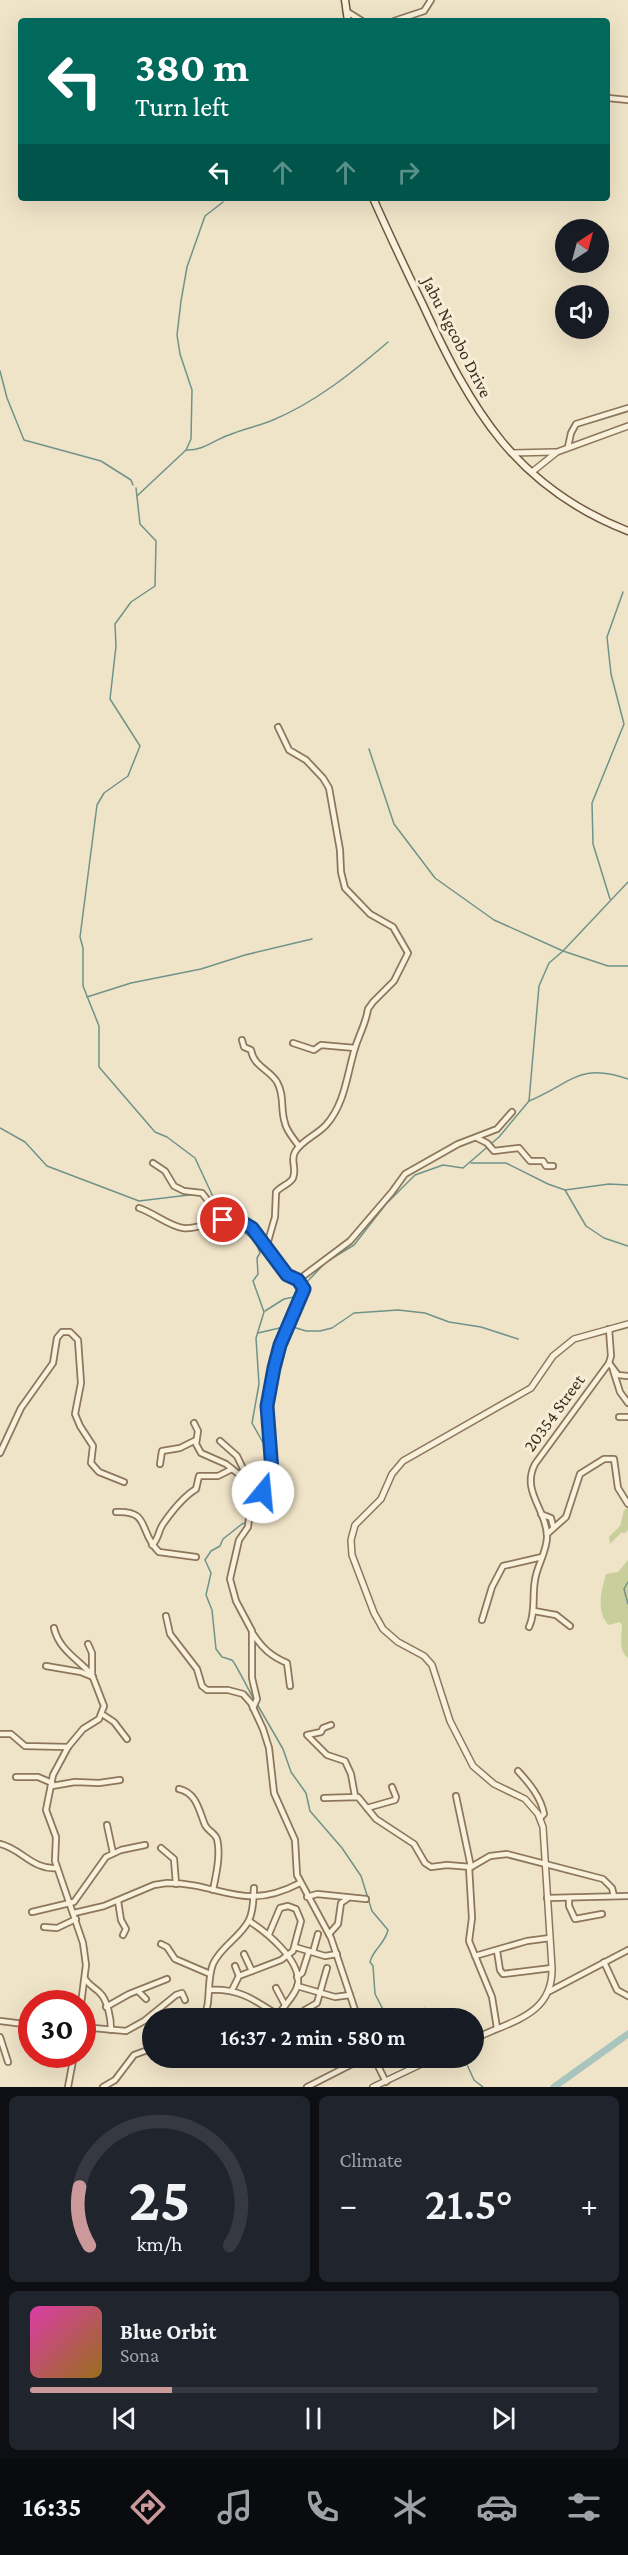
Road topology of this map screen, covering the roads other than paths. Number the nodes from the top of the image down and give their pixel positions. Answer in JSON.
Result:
{"nodes":[{"id":1,"x":345,"y":0,"type":"edge"},
{"id":2,"x":431,"y":0,"type":"edge"},
{"id":3,"x":346,"y":11,"type":"junction"},
{"id":4,"x":347,"y":18,"type":"edge"},
{"id":5,"x":357,"y":18,"type":"edge"},
{"id":6,"x":403,"y":18,"type":"edge"},
{"id":7,"x":610,"y":98,"type":"edge"},
{"id":8,"x":628,"y":100,"type":"edge"},
{"id":9,"x":375,"y":201,"type":"edge"},
{"id":10,"x":628,"y":408,"type":"edge"},
{"id":11,"x":628,"y":426,"type":"edge"},
{"id":12,"x":568,"y":447,"type":"junction"},
{"id":13,"x":557,"y":452,"type":"junction"},
{"id":14,"x":512,"y":453,"type":"junction"},
{"id":15,"x":532,"y":472,"type":"junction"},
{"id":16,"x":628,"y":531,"type":"edge"},
{"id":17,"x":278,"y":727,"type":"dead end"},
{"id":18,"x":242,"y":1040,"type":"dead end"},
{"id":19,"x":293,"y":1043,"type":"dead end"},
{"id":20,"x":355,"y":1048,"type":"junction"},
{"id":21,"x":512,"y":1112,"type":"dead end"},
{"id":22,"x":474,"y":1138,"type":"junction"},
{"id":23,"x":299,"y":1146,"type":"junction"},
{"id":24,"x":153,"y":1163,"type":"dead end"},
{"id":25,"x":553,"y":1166,"type":"dead end"},
{"id":26,"x":139,"y":1208,"type":"dead end"},
{"id":27,"x":229,"y":1221,"type":"junction"},
{"id":28,"x":267,"y":1245,"type":"junction"},
{"id":29,"x":301,"y":1284,"type":"junction"},
{"id":30,"x":628,"y":1324,"type":"edge"},
{"id":31,"x":609,"y":1329,"type":"junction"},
{"id":32,"x":609,"y":1363,"type":"junction"},
{"id":33,"x":613,"y":1370,"type":"junction"},
{"id":34,"x":628,"y":1376,"type":"edge"},
{"id":35,"x":628,"y":1403,"type":"edge"},
{"id":36,"x":618,"y":1417,"type":"dead end"},
{"id":37,"x":628,"y":1417,"type":"edge"},
{"id":38,"x":194,"y":1423,"type":"dead end"},
{"id":39,"x":196,"y":1440,"type":"junction"},
{"id":40,"x":220,"y":1441,"type":"dead end"},
{"id":41,"x":0,"y":1453,"type":"edge"},
{"id":42,"x":160,"y":1464,"type":"dead end"},
{"id":43,"x":232,"y":1469,"type":"junction"},
{"id":44,"x":248,"y":1481,"type":"junction"},
{"id":45,"x":124,"y":1482,"type":"dead end"},
{"id":46,"x":262,"y":1493,"type":"junction"},
{"id":47,"x":628,"y":1504,"type":"edge"},
{"id":48,"x":116,"y":1512,"type":"dead end"},
{"id":49,"x":541,"y":1514,"type":"junction"},
{"id":50,"x":553,"y":1526,"type":"junction"},
{"id":51,"x":547,"y":1534,"type":"junction"},
{"id":52,"x":152,"y":1545,"type":"junction"},
{"id":53,"x":196,"y":1557,"type":"dead end"},
{"id":54,"x":542,"y":1557,"type":"junction"},
{"id":55,"x":534,"y":1611,"type":"junction"},
{"id":56,"x":166,"y":1616,"type":"dead end"},
{"id":57,"x":482,"y":1620,"type":"dead end"},
{"id":58,"x":570,"y":1626,"type":"dead end"},
{"id":59,"x":530,"y":1627,"type":"dead end"},
{"id":60,"x":54,"y":1628,"type":"dead end"},
{"id":61,"x":252,"y":1631,"type":"junction"},
{"id":62,"x":88,"y":1644,"type":"dead end"},
{"id":63,"x":46,"y":1666,"type":"dead end"},
{"id":64,"x":93,"y":1676,"type":"junction"},
{"id":65,"x":290,"y":1686,"type":"dead end"},
{"id":66,"x":254,"y":1707,"type":"junction"},
{"id":67,"x":102,"y":1714,"type":"junction"},
{"id":68,"x":331,"y":1725,"type":"dead end"},
{"id":69,"x":0,"y":1734,"type":"edge"},
{"id":70,"x":127,"y":1739,"type":"dead end"},
{"id":71,"x":68,"y":1747,"type":"junction"},
{"id":72,"x":518,"y":1771,"type":"dead end"},
{"id":73,"x":16,"y":1777,"type":"dead end"},
{"id":74,"x":120,"y":1780,"type":"dead end"},
{"id":75,"x":52,"y":1784,"type":"junction"},
{"id":76,"x":392,"y":1787,"type":"dead end"},
{"id":77,"x":179,"y":1789,"type":"dead end"},
{"id":78,"x":355,"y":1796,"type":"junction"},
{"id":79,"x":456,"y":1796,"type":"dead end"},
{"id":80,"x":324,"y":1798,"type":"dead end"},
{"id":81,"x":367,"y":1808,"type":"junction"},
{"id":82,"x":540,"y":1818,"type":"junction"},
{"id":83,"x":107,"y":1825,"type":"dead end"},
{"id":84,"x":0,"y":1844,"type":"edge"},
{"id":85,"x":145,"y":1845,"type":"dead end"},
{"id":86,"x":161,"y":1848,"type":"dead end"},
{"id":87,"x":112,"y":1853,"type":"junction"},
{"id":88,"x":544,"y":1863,"type":"junction"},
{"id":89,"x":470,"y":1867,"type":"junction"},
{"id":90,"x":57,"y":1868,"type":"junction"},
{"id":91,"x":146,"y":1882,"type":"dead end"},
{"id":92,"x":300,"y":1883,"type":"junction"},
{"id":93,"x":176,"y":1884,"type":"junction"},
{"id":94,"x":154,"y":1885,"type":"junction"},
{"id":95,"x":254,"y":1888,"type":"dead end"},
{"id":96,"x":213,"y":1890,"type":"junction"},
{"id":97,"x":614,"y":1896,"type":"junction"},
{"id":98,"x":628,"y":1896,"type":"edge"},
{"id":99,"x":307,"y":1897,"type":"junction"},
{"id":100,"x":254,"y":1898,"type":"junction"},
{"id":101,"x":547,"y":1898,"type":"junction"},
{"id":102,"x":569,"y":1898,"type":"junction"},
{"id":103,"x":349,"y":1899,"type":"junction"},
{"id":104,"x":366,"y":1899,"type":"dead end"},
{"id":105,"x":118,"y":1901,"type":"junction"},
{"id":106,"x":70,"y":1902,"type":"junction"},
{"id":107,"x":32,"y":1912,"type":"dead end"},
{"id":108,"x":74,"y":1912,"type":"junction"},
{"id":109,"x":602,"y":1914,"type":"dead end"},
{"id":110,"x":76,"y":1919,"type":"junction"},
{"id":111,"x":249,"y":1921,"type":"junction"},
{"id":112,"x":337,"y":1926,"type":"junction"},
{"id":113,"x":44,"y":1927,"type":"dead end"},
{"id":114,"x":344,"y":1927,"type":"dead end"},
{"id":115,"x":269,"y":1934,"type":"junction"},
{"id":116,"x":318,"y":1934,"type":"dead end"},
{"id":117,"x":329,"y":1934,"type":"junction"},
{"id":118,"x":123,"y":1935,"type":"dead end"},
{"id":119,"x":550,"y":1938,"type":"junction"},
{"id":120,"x":161,"y":1944,"type":"dead end"},
{"id":121,"x":295,"y":1947,"type":"junction"},
{"id":122,"x":497,"y":1950,"type":"junction"},
{"id":123,"x":628,"y":1950,"type":"edge"},
{"id":124,"x":311,"y":1952,"type":"junction"},
{"id":125,"x":244,"y":1954,"type":"dead end"},
{"id":126,"x":337,"y":1954,"type":"junction"},
{"id":127,"x":286,"y":1956,"type":"junction"},
{"id":128,"x":475,"y":1956,"type":"junction"},
{"id":129,"x":604,"y":1962,"type":"junction"},
{"id":130,"x":235,"y":1966,"type":"dead end"},
{"id":131,"x":342,"y":1967,"type":"junction"},
{"id":132,"x":327,"y":1968,"type":"dead end"},
{"id":133,"x":552,"y":1968,"type":"junction"},
{"id":134,"x":252,"y":1971,"type":"junction"},
{"id":135,"x":336,"y":1973,"type":"dead end"},
{"id":136,"x":210,"y":1974,"type":"junction"},
{"id":137,"x":239,"y":1976,"type":"junction"},
{"id":138,"x":297,"y":1977,"type":"junction"},
{"id":139,"x":85,"y":1979,"type":"junction"},
{"id":140,"x":167,"y":1979,"type":"dead end"},
{"id":141,"x":297,"y":1986,"type":"junction"},
{"id":142,"x":276,"y":1988,"type":"dead end"},
{"id":143,"x":83,"y":1990,"type":"edge"},
{"id":144,"x":209,"y":1990,"type":"junction"},
{"id":145,"x":232,"y":1990,"type":"junction"},
{"id":146,"x":138,"y":1991,"type":"junction"},
{"id":147,"x":550,"y":1991,"type":"junction"},
{"id":148,"x":320,"y":1993,"type":"junction"},
{"id":149,"x":350,"y":1995,"type":"junction"},
{"id":150,"x":628,"y":1996,"type":"edge"},
{"id":151,"x":146,"y":1999,"type":"dead end"},
{"id":152,"x":185,"y":2000,"type":"dead end"},
{"id":153,"x":285,"y":2005,"type":"junction"},
{"id":154,"x":106,"y":2007,"type":"junction"},
{"id":155,"x":205,"y":2008,"type":"edge"},
{"id":156,"x":267,"y":2008,"type":"edge"},
{"id":157,"x":283,"y":2008,"type":"edge"},
{"id":158,"x":308,"y":2008,"type":"edge"},
{"id":159,"x":354,"y":2008,"type":"edge"},
{"id":160,"x":0,"y":2021,"type":"edge"},
{"id":161,"x":18,"y":2023,"type":"edge"},
{"id":162,"x":497,"y":2028,"type":"junction"},
{"id":163,"x":96,"y":2029,"type":"edge"},
{"id":164,"x":111,"y":2030,"type":"junction"},
{"id":165,"x":484,"y":2034,"type":"edge"},
{"id":166,"x":0,"y":2037,"type":"edge"},
{"id":167,"x":142,"y":2052,"type":"edge"},
{"id":168,"x":8,"y":2062,"type":"dead end"},
{"id":169,"x":72,"y":2068,"type":"edge"},
{"id":170,"x":342,"y":2068,"type":"edge"},
{"id":171,"x":379,"y":2068,"type":"edge"},
{"id":172,"x":410,"y":2068,"type":"edge"},
{"id":173,"x":386,"y":2082,"type":"junction"},
{"id":174,"x":69,"y":2087,"type":"edge"},
{"id":175,"x":103,"y":2087,"type":"edge"},
{"id":176,"x":308,"y":2087,"type":"edge"},
{"id":177,"x":373,"y":2087,"type":"edge"}],
"edges":[{"from":1,"to":3,"type":"main road"},
{"from":2,"to":6,"type":"street"},
{"from":3,"to":4,"type":"main road"},
{"from":3,"to":5,"type":"street"},
{"from":7,"to":8,"type":"street"},
{"from":9,"to":14,"type":"main road","name":"Jabu Ngcobo Drive"},
{"from":10,"to":12,"type":"street"},
{"from":11,"to":12,"type":"street"},
{"from":12,"to":13,"type":"street"},
{"from":13,"to":14,"type":"street"},
{"from":13,"to":15,"type":"street"},
{"from":14,"to":15,"type":"main road","name":"Jabu Ngcobo Drive"},
{"from":15,"to":16,"type":"main road","name":"Jabu Ngcobo Drive"},
{"from":17,"to":20,"type":"street"},
{"from":18,"to":23,"type":"street"},
{"from":19,"to":20,"type":"street"},
{"from":20,"to":23,"type":"street"},
{"from":21,"to":22,"type":"street"},
{"from":22,"to":25,"type":"street"},
{"from":22,"to":29,"type":"street"},
{"from":23,"to":28,"type":"street"},
{"from":24,"to":27,"type":"street"},
{"from":26,"to":27,"type":"street"},
{"from":27,"to":28,"type":"street"},
{"from":28,"to":29,"type":"street"},
{"from":29,"to":46,"type":"street"},
{"from":30,"to":31,"type":"street"},
{"from":31,"to":32,"type":"street"},
{"from":31,"to":82,"type":"street"},
{"from":32,"to":33,"type":"street"},
{"from":32,"to":49,"type":"street","name":"20354 Street"},
{"from":33,"to":34,"type":"street"},
{"from":33,"to":35,"type":"street"},
{"from":36,"to":37,"type":"street"},
{"from":38,"to":39,"type":"street"},
{"from":39,"to":42,"type":"street"},
{"from":39,"to":43,"type":"street"},
{"from":40,"to":44,"type":"street"},
{"from":41,"to":45,"type":"street"},
{"from":43,"to":44,"type":"street"},
{"from":43,"to":52,"type":"street"},
{"from":44,"to":46,"type":"street"},
{"from":46,"to":61,"type":"street"},
{"from":47,"to":50,"type":"street"},
{"from":48,"to":52,"type":"street"},
{"from":49,"to":50,"type":"street"},
{"from":49,"to":51,"type":"street","name":"20354 Street"},
{"from":50,"to":51,"type":"street"},
{"from":51,"to":54,"type":"street"},
{"from":52,"to":53,"type":"street"},
{"from":54,"to":55,"type":"street"},
{"from":54,"to":57,"type":"street"},
{"from":55,"to":58,"type":"street"},
{"from":55,"to":59,"type":"street"},
{"from":56,"to":66,"type":"street"},
{"from":60,"to":64,"type":"street"},
{"from":61,"to":65,"type":"street"},
{"from":61,"to":66,"type":"street"},
{"from":62,"to":64,"type":"street"},
{"from":63,"to":64,"type":"street"},
{"from":64,"to":67,"type":"street"},
{"from":66,"to":92,"type":"street"},
{"from":67,"to":70,"type":"street"},
{"from":67,"to":71,"type":"street"},
{"from":68,"to":78,"type":"street"},
{"from":69,"to":71,"type":"street"},
{"from":71,"to":75,"type":"street"},
{"from":72,"to":82,"type":"street"},
{"from":73,"to":75,"type":"street"},
{"from":74,"to":75,"type":"street"},
{"from":75,"to":90,"type":"street"},
{"from":76,"to":81,"type":"street"},
{"from":77,"to":96,"type":"street"},
{"from":78,"to":80,"type":"street"},
{"from":78,"to":81,"type":"street"},
{"from":79,"to":89,"type":"street"},
{"from":81,"to":89,"type":"street"},
{"from":82,"to":88,"type":"street"},
{"from":83,"to":87,"type":"street"},
{"from":84,"to":90,"type":"street"},
{"from":85,"to":87,"type":"street"},
{"from":86,"to":93,"type":"street"},
{"from":87,"to":106,"type":"street"},
{"from":88,"to":89,"type":"street"},
{"from":88,"to":97,"type":"street"},
{"from":88,"to":101,"type":"street"},
{"from":89,"to":128,"type":"street"},
{"from":90,"to":106,"type":"street"},
{"from":91,"to":94,"type":"street"},
{"from":92,"to":99,"type":"street"},
{"from":92,"to":100,"type":"street"},
{"from":93,"to":94,"type":"street"},
{"from":93,"to":96,"type":"street"},
{"from":94,"to":105,"type":"street"},
{"from":95,"to":100,"type":"street"},
{"from":96,"to":100,"type":"street"},
{"from":97,"to":98,"type":"street"},
{"from":97,"to":102,"type":"street"},
{"from":99,"to":103,"type":"street"},
{"from":99,"to":117,"type":"street"},
{"from":100,"to":111,"type":"street"},
{"from":101,"to":102,"type":"street"},
{"from":101,"to":119,"type":"street"},
{"from":102,"to":109,"type":"street"},
{"from":103,"to":104,"type":"street"},
{"from":103,"to":112,"type":"street"},
{"from":105,"to":108,"type":"street"},
{"from":105,"to":118,"type":"street"},
{"from":106,"to":107,"type":"street"},
{"from":106,"to":108,"type":"street"},
{"from":108,"to":110,"type":"street"},
{"from":110,"to":113,"type":"street"},
{"from":110,"to":139,"type":"street"},
{"from":111,"to":115,"type":"street"},
{"from":111,"to":136,"type":"street"},
{"from":112,"to":114,"type":"street"},
{"from":112,"to":117,"type":"street"},
{"from":115,"to":121,"type":"street"},
{"from":115,"to":127,"type":"street"},
{"from":116,"to":124,"type":"street"},
{"from":117,"to":126,"type":"street"},
{"from":119,"to":122,"type":"street"},
{"from":119,"to":133,"type":"street"},
{"from":120,"to":136,"type":"street"},
{"from":121,"to":124,"type":"street"},
{"from":121,"to":127,"type":"street"},
{"from":122,"to":128,"type":"street"},
{"from":122,"to":133,"type":"street"},
{"from":123,"to":129,"type":"street"},
{"from":124,"to":126,"type":"street"},
{"from":124,"to":138,"type":"street"},
{"from":125,"to":134,"type":"street"},
{"from":126,"to":131,"type":"street"},
{"from":127,"to":134,"type":"street"},
{"from":127,"to":138,"type":"street"},
{"from":128,"to":162,"type":"street"},
{"from":129,"to":147,"type":"street"},
{"from":129,"to":150,"type":"street"},
{"from":130,"to":137,"type":"street"},
{"from":131,"to":135,"type":"street"},
{"from":131,"to":149,"type":"street"},
{"from":132,"to":148,"type":"street"},
{"from":133,"to":147,"type":"street"},
{"from":134,"to":137,"type":"street"},
{"from":136,"to":144,"type":"street"},
{"from":137,"to":145,"type":"street"},
{"from":138,"to":141,"type":"street"},
{"from":139,"to":143,"type":"street"},
{"from":139,"to":154,"type":"street"},
{"from":140,"to":146,"type":"street"},
{"from":141,"to":148,"type":"street"},
{"from":141,"to":153,"type":"street"},
{"from":142,"to":153,"type":"street"},
{"from":144,"to":145,"type":"street"},
{"from":144,"to":155,"type":"street"},
{"from":145,"to":156,"type":"street"},
{"from":146,"to":151,"type":"street"},
{"from":146,"to":154,"type":"street"},
{"from":147,"to":162,"type":"street"},
{"from":148,"to":149,"type":"street"},
{"from":148,"to":158,"type":"street"},
{"from":149,"to":159,"type":"street"},
{"from":152,"to":164,"type":"street"},
{"from":153,"to":157,"type":"street"},
{"from":154,"to":164,"type":"street"},
{"from":160,"to":161,"type":"street"},
{"from":162,"to":165,"type":"street"},
{"from":163,"to":164,"type":"street"},
{"from":166,"to":168,"type":"street"},
{"from":167,"to":175,"type":"street"},
{"from":169,"to":174,"type":"street"},
{"from":170,"to":176,"type":"street"},
{"from":171,"to":173,"type":"street"},
{"from":172,"to":173,"type":"street"},
{"from":173,"to":177,"type":"street"}]}
